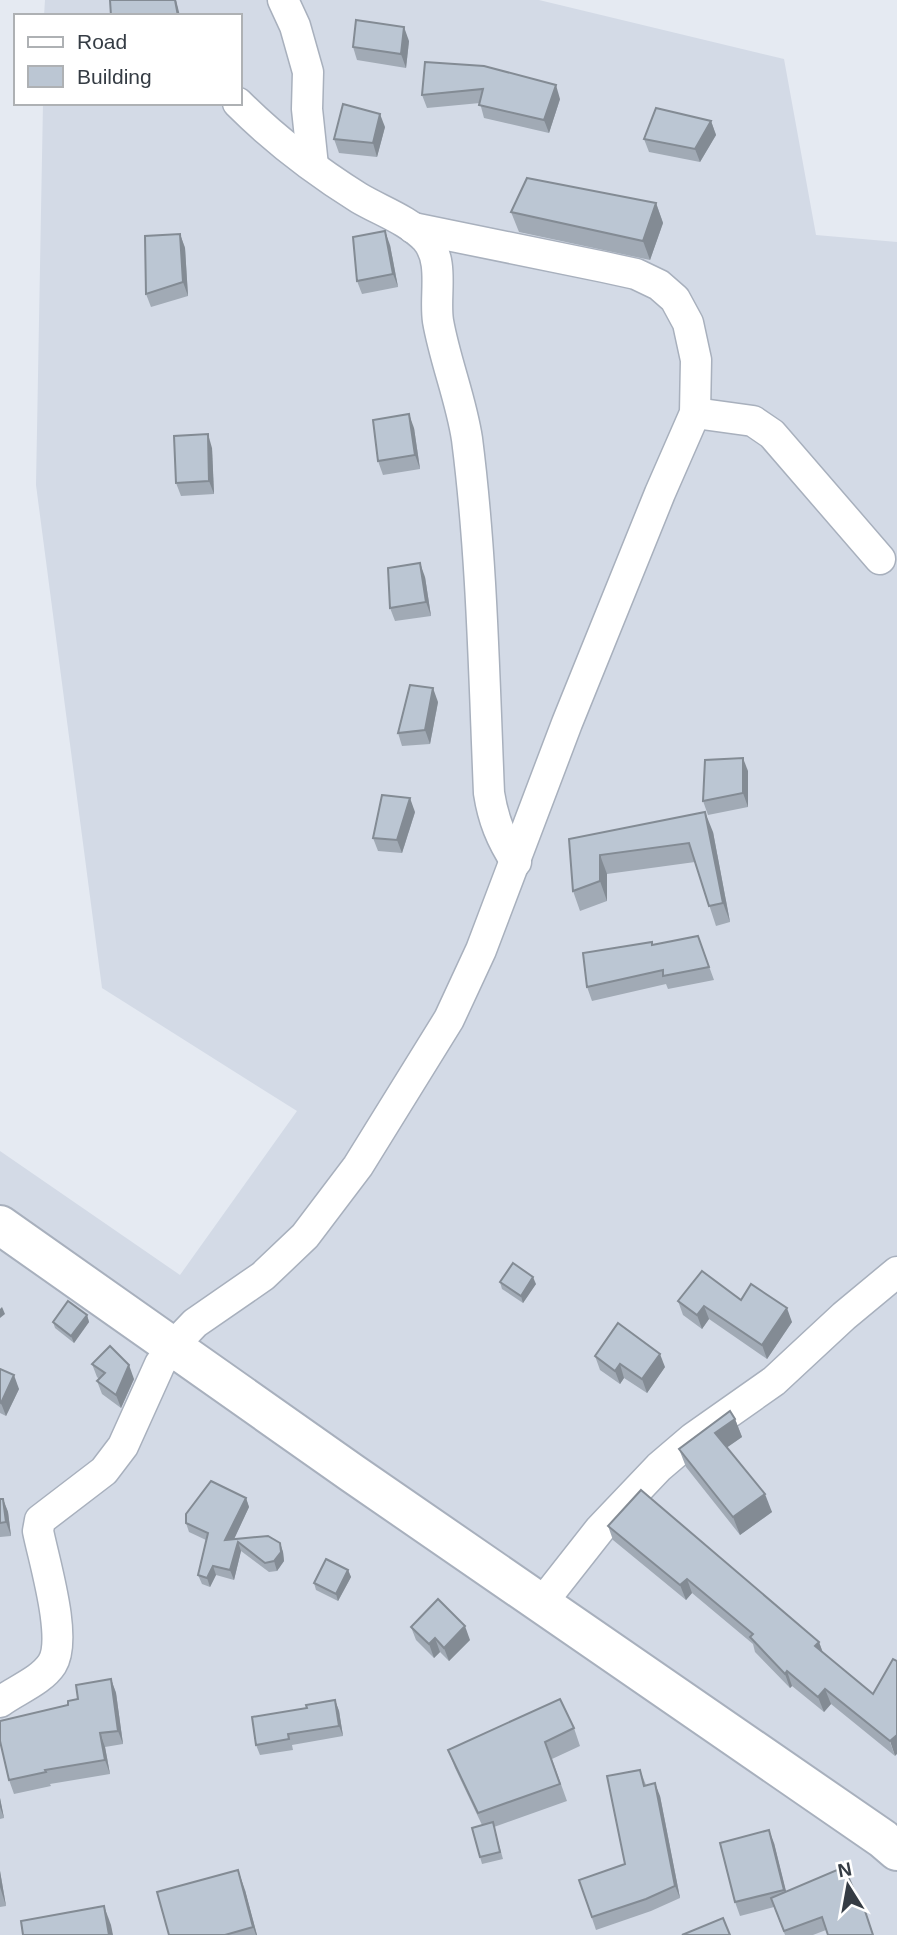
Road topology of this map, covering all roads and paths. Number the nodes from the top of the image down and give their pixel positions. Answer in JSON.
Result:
{"nodes":[{"id":1,"x":283,"y":0,"type":"edge"},
{"id":2,"x":240,"y":105,"type":"edge"},
{"id":3,"x":313,"y":166,"type":"junction"},
{"id":4,"x":413,"y":228,"type":"junction"},
{"id":5,"x":695,"y":413,"type":"junction"},
{"id":6,"x":880,"y":559,"type":"dead end"},
{"id":7,"x":516,"y":862,"type":"junction"},
{"id":8,"x":0,"y":1225,"type":"edge"},
{"id":9,"x":897,"y":1272,"type":"edge"},
{"id":10,"x":173,"y":1346,"type":"junction"},
{"id":11,"x":541,"y":1604,"type":"junction"},
{"id":12,"x":0,"y":1702,"type":"edge"},
{"id":13,"x":892,"y":1839,"type":"edge"}],
"edges":[{"from":1,"to":3,"type":"street"},
{"from":2,"to":3,"type":"street"},
{"from":3,"to":4,"type":"street"},
{"from":4,"to":5,"type":"street"},
{"from":4,"to":7,"type":"street"},
{"from":5,"to":6,"type":"street"},
{"from":5,"to":7,"type":"street"},
{"from":7,"to":10,"type":"street"},
{"from":8,"to":10,"type":"street"},
{"from":9,"to":11,"type":"street"},
{"from":10,"to":11,"type":"street"},
{"from":10,"to":12,"type":"street"},
{"from":11,"to":13,"type":"street"}]}
